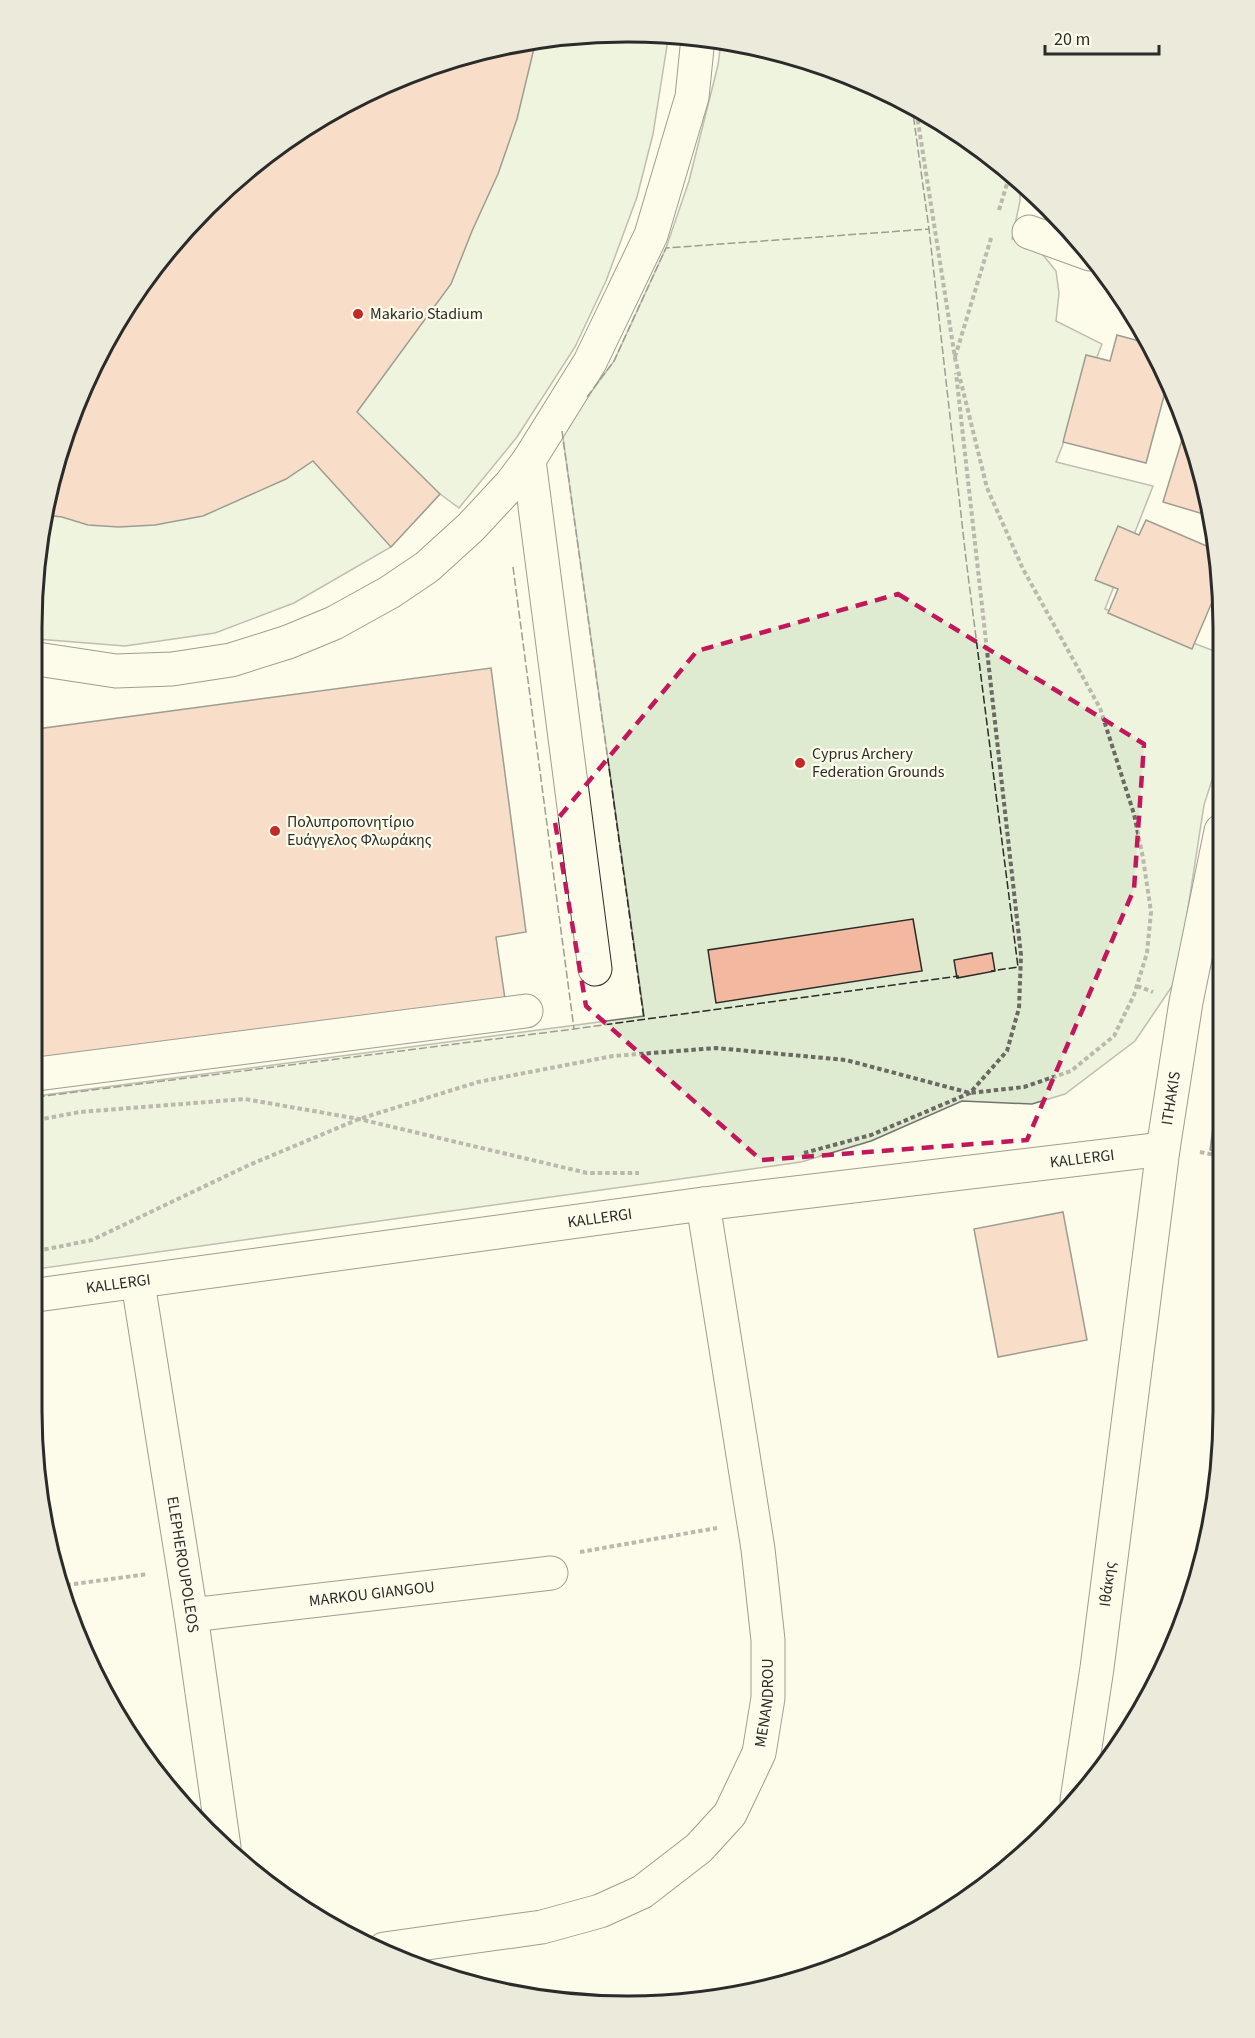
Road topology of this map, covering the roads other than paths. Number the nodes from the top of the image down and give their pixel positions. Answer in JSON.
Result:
{"nodes":[{"id":1,"x":697,"y":46,"type":"edge"},
{"id":2,"x":1029,"y":232,"type":"dead end"},
{"id":3,"x":1074,"y":248,"type":"edge"},
{"id":4,"x":529,"y":460,"type":"junction"},
{"id":5,"x":42,"y":660,"type":"edge"},
{"id":6,"x":1213,"y":870,"type":"edge"},
{"id":7,"x":595,"y":969,"type":"dead end"},
{"id":8,"x":526,"y":1011,"type":"dead end"},
{"id":9,"x":42,"y":1073,"type":"edge"},
{"id":10,"x":1163,"y":1149,"type":"junction"},
{"id":11,"x":703,"y":1204,"type":"junction"},
{"id":12,"x":138,"y":1283,"type":"junction"},
{"id":13,"x":42,"y":1294,"type":"edge"},
{"id":14,"x":1135,"y":1368,"type":"joint"},
{"id":15,"x":551,"y":1573,"type":"road end"},
{"id":16,"x":191,"y":1615,"type":"junction"},
{"id":17,"x":1080,"y":1782,"type":"edge"},
{"id":18,"x":222,"y":1833,"type":"edge"},
{"id":19,"x":395,"y":1947,"type":"edge"}],
"edges":[{"from":1,"to":4,"type":"street"},
{"from":2,"to":3,"type":"street"},
{"from":4,"to":5,"type":"street"},
{"from":4,"to":7,"type":"street"},
{"from":6,"to":10,"type":"street","name":"ITHAKIS"},
{"from":8,"to":9,"type":"street"},
{"from":10,"to":11,"type":"street","name":"KALLERGI"},
{"from":10,"to":14,"type":"street","name":"ITHAKIS"},
{"from":11,"to":12,"type":"street","name":"KALLERGI"},
{"from":11,"to":19,"type":"street","name":"MENANDROU"},
{"from":12,"to":13,"type":"street","name":"KALLERGI"},
{"from":12,"to":16,"type":"street","name":"ELEPHEROUPOLEOS"},
{"from":14,"to":17,"type":"street","name":"Ιθάκης"},
{"from":15,"to":16,"type":"street","name":"MARKOU GIANGOU"},
{"from":16,"to":18,"type":"street","name":"ELEPHEROUPOLEOS"}]}
